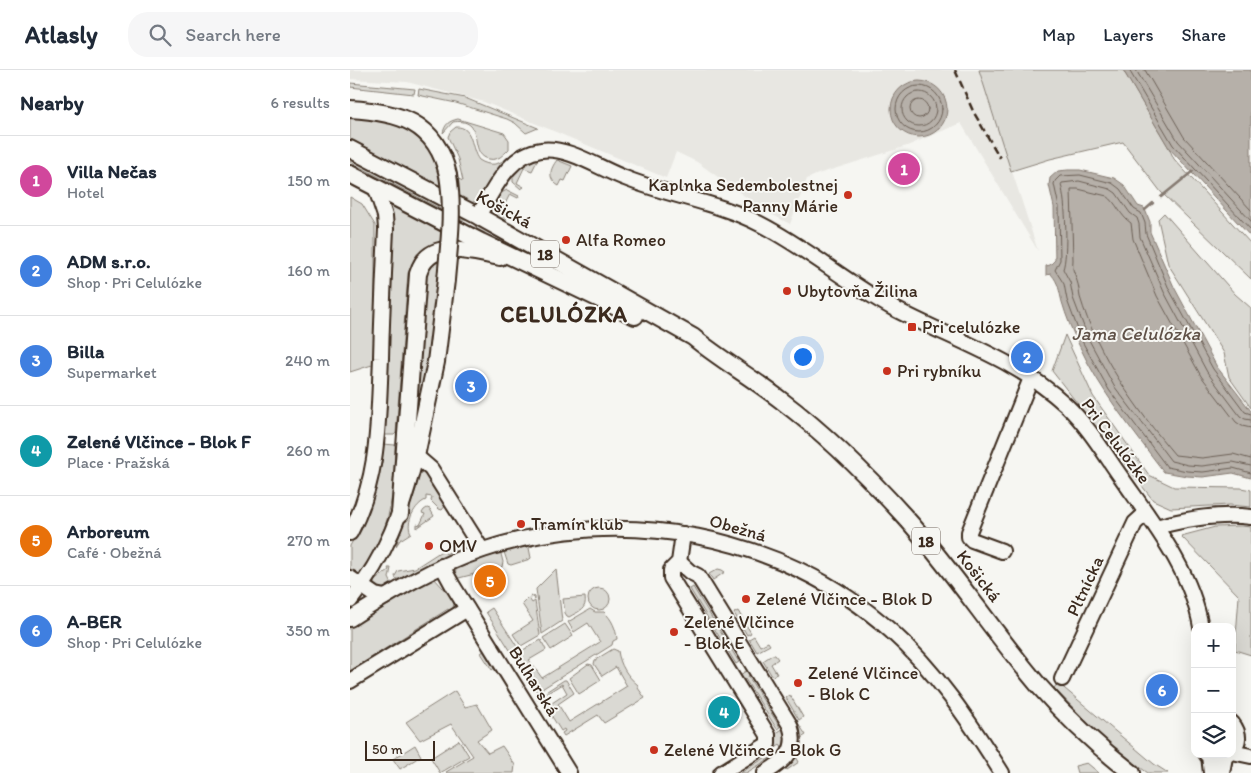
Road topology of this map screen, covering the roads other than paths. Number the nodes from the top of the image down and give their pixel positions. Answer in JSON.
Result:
{"nodes":[{"id":1,"x":350,"y":109,"type":"edge"},
{"id":2,"x":350,"y":149,"type":"edge"},
{"id":3,"x":350,"y":174,"type":"edge"},
{"id":4,"x":375,"y":186,"type":"junction"},
{"id":5,"x":478,"y":216,"type":"junction"},
{"id":6,"x":453,"y":227,"type":"junction"},
{"id":7,"x":523,"y":262,"type":"junction"},
{"id":8,"x":713,"y":354,"type":"junction"},
{"id":9,"x":1031,"y":378,"type":"junction"},
{"id":10,"x":416,"y":456,"type":"junction"},
{"id":11,"x":1146,"y":513,"type":"junction"},
{"id":12,"x":400,"y":514,"type":"junction"},
{"id":13,"x":1251,"y":517,"type":"edge"},
{"id":14,"x":1156,"y":527,"type":"junction"},
{"id":15,"x":350,"y":532,"type":"edge"},
{"id":16,"x":682,"y":534,"type":"junction"},
{"id":17,"x":482,"y":550,"type":"junction"},
{"id":18,"x":1002,"y":551,"type":"dead end"},
{"id":19,"x":679,"y":562,"type":"junction"},
{"id":20,"x":442,"y":566,"type":"junction"},
{"id":21,"x":356,"y":582,"type":"edge"},
{"id":22,"x":385,"y":597,"type":"junction"},
{"id":23,"x":350,"y":601,"type":"edge"},
{"id":24,"x":467,"y":609,"type":"junction"},
{"id":25,"x":350,"y":619,"type":"edge"},
{"id":26,"x":1200,"y":623,"type":"edge"},
{"id":27,"x":752,"y":663,"type":"junction"},
{"id":28,"x":732,"y":676,"type":"junction"},
{"id":29,"x":1062,"y":679,"type":"dead end"},
{"id":30,"x":350,"y":682,"type":"edge"},
{"id":31,"x":1236,"y":730,"type":"edge"},
{"id":32,"x":1251,"y":747,"type":"edge"},
{"id":33,"x":1236,"y":755,"type":"edge"},
{"id":34,"x":1251,"y":756,"type":"edge"},
{"id":35,"x":1208,"y":758,"type":"edge"},
{"id":36,"x":1228,"y":758,"type":"edge"},
{"id":37,"x":569,"y":773,"type":"edge"},
{"id":38,"x":721,"y":773,"type":"edge"},
{"id":39,"x":765,"y":773,"type":"edge"},
{"id":40,"x":1002,"y":773,"type":"edge"},
{"id":41,"x":1132,"y":773,"type":"edge"},
{"id":42,"x":1211,"y":773,"type":"edge"},
{"id":43,"x":1222,"y":773,"type":"edge"}],
"edges":[{"from":1,"to":10,"type":"main road","bridge":true},
{"from":2,"to":5,"type":"main road","name":"Košická","number":"18"},
{"from":3,"to":4,"type":"main road","name":"Košická","number":"18"},
{"from":4,"to":6,"type":"main road","name":"Košická","number":"18"},
{"from":4,"to":15,"type":"street"},
{"from":5,"to":6,"type":"main road"},
{"from":5,"to":8,"type":"main road","name":"Košická","number":"18"},
{"from":5,"to":9,"type":"street","name":"Pri Celulózke"},
{"from":6,"to":7,"type":"main road","name":"Košická","number":"18"},
{"from":7,"to":8,"type":"main road","name":"Košická","number":"18"},
{"from":7,"to":12,"type":"main road"},
{"from":8,"to":41,"type":"main road","name":"Košická","number":"18"},
{"from":9,"to":11,"type":"street","name":"Pri Celulózke"},
{"from":9,"to":18,"type":"street"},
{"from":10,"to":12,"type":"street"},
{"from":10,"to":17,"type":"street"},
{"from":11,"to":14,"type":"street","name":"Pri Celulózke"},
{"from":11,"to":29,"type":"street","name":"Pltnícka"},
{"from":12,"to":21,"type":"street"},
{"from":13,"to":14,"type":"street"},
{"from":14,"to":26,"type":"street","name":"Pri Celulózke"},
{"from":16,"to":17,"type":"street","name":"Obežná"},
{"from":16,"to":19,"type":"street"},
{"from":16,"to":40,"type":"street","name":"Obežná"},
{"from":17,"to":20,"type":"street","name":"Obežná"},
{"from":19,"to":27,"type":"street"},
{"from":19,"to":28,"type":"street"},
{"from":20,"to":22,"type":"street","name":"Obežná"},
{"from":20,"to":24,"type":"street","name":"Bulharská"},
{"from":21,"to":22,"type":"street"},
{"from":21,"to":23,"type":"street"},
{"from":22,"to":25,"type":"street","name":"Obežná"},
{"from":24,"to":30,"type":"street"},
{"from":24,"to":37,"type":"street","name":"Bulharská"},
{"from":27,"to":28,"type":"street"},
{"from":27,"to":39,"type":"street"},
{"from":28,"to":38,"type":"street"},
{"from":31,"to":32,"type":"street"},
{"from":33,"to":34,"type":"street"},
{"from":35,"to":42,"type":"street"},
{"from":36,"to":43,"type":"street"}]}
